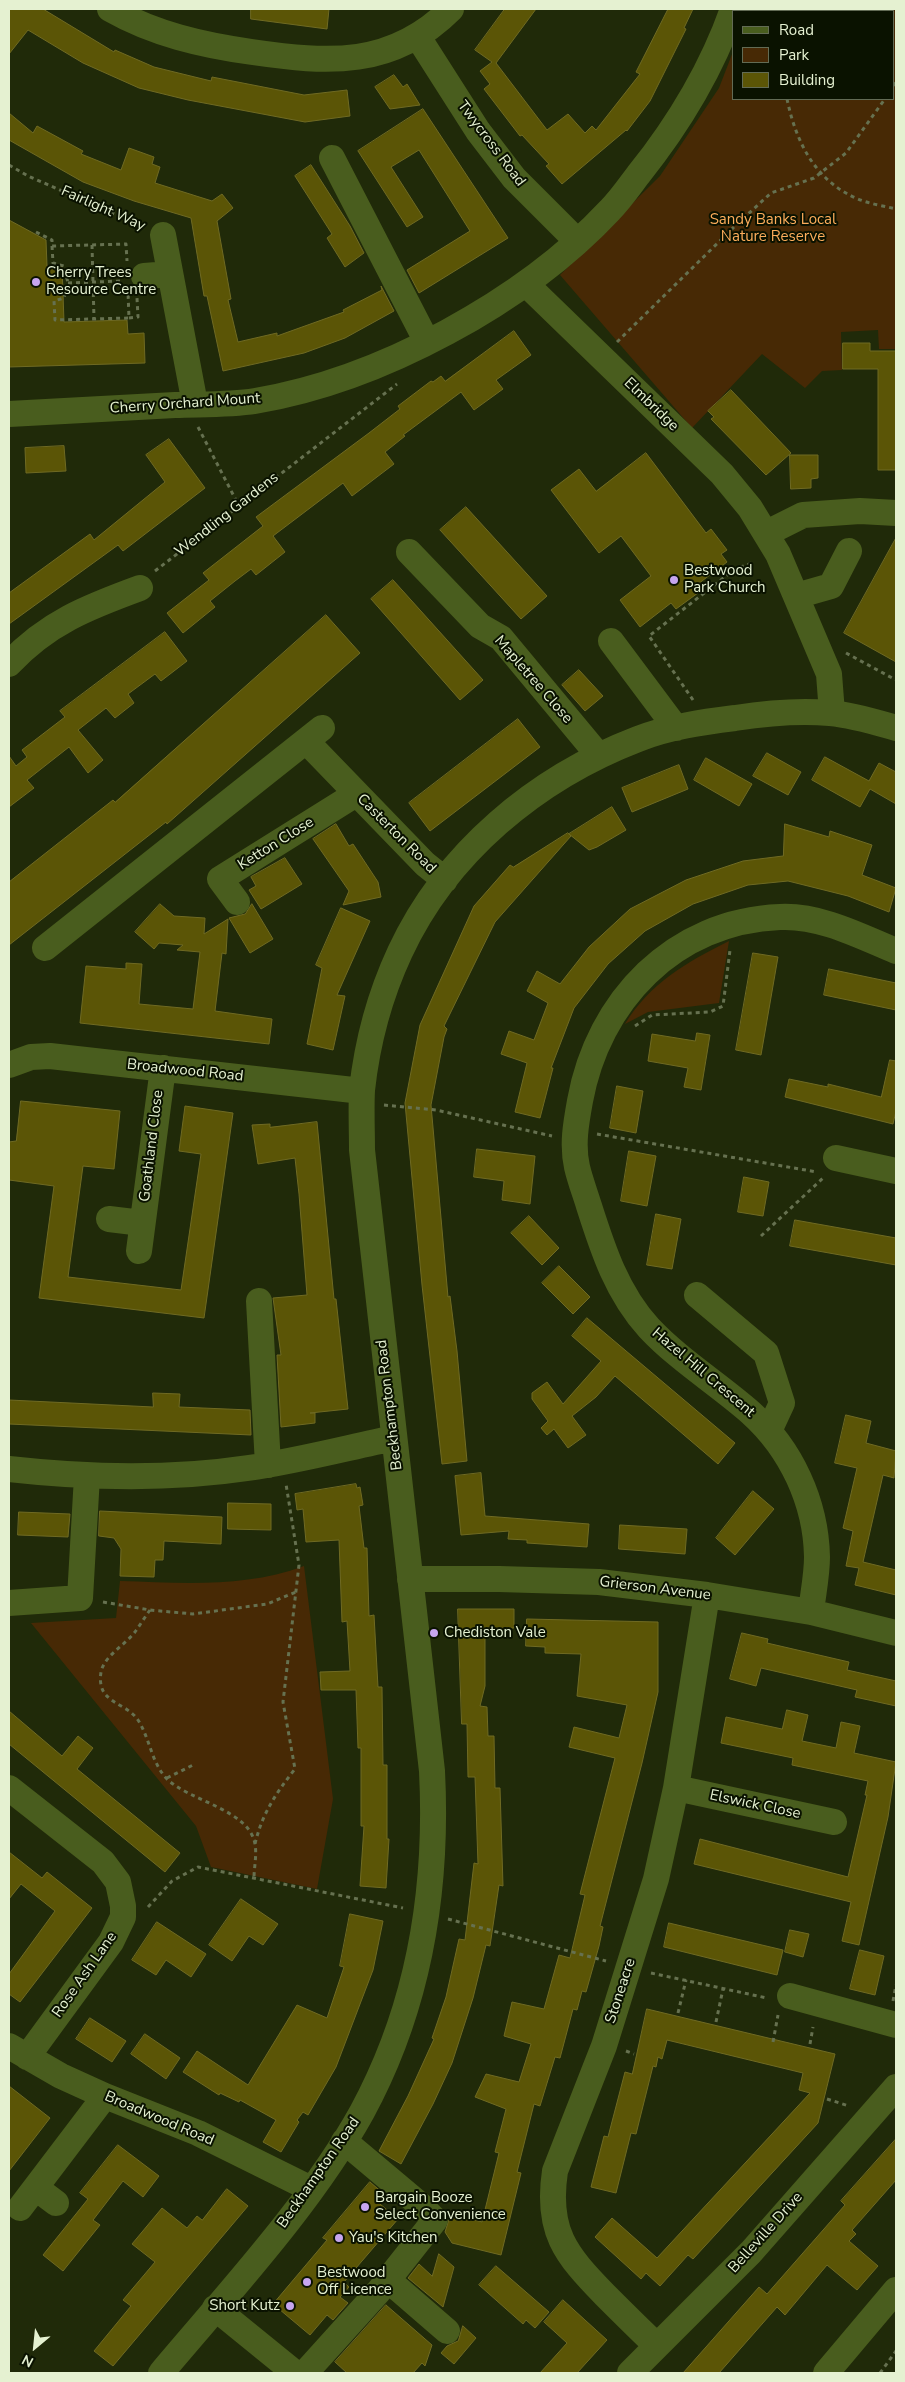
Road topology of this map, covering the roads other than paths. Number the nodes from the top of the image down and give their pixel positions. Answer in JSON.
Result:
{"nodes":[{"id":1,"x":110,"y":9,"type":"edge"},
{"id":2,"x":451,"y":9,"type":"edge"},
{"id":3,"x":732,"y":11,"type":"edge"},
{"id":4,"x":418,"y":37,"type":"junction"},
{"id":5,"x":332,"y":158,"type":"dead end"},
{"id":6,"x":163,"y":236,"type":"road end"},
{"id":7,"x":577,"y":241,"type":"junction"},
{"id":8,"x":170,"y":274,"type":"junction"},
{"id":9,"x":132,"y":277,"type":"road end"},
{"id":10,"x":526,"y":284,"type":"junction"},
{"id":11,"x":427,"y":342,"type":"junction"},
{"id":12,"x":195,"y":404,"type":"junction"},
{"id":13,"x":9,"y":414,"type":"edge"},
{"id":14,"x":896,"y":514,"type":"edge"},
{"id":15,"x":772,"y":544,"type":"junction"},
{"id":16,"x":849,"y":551,"type":"dead end"},
{"id":17,"x":409,"y":552,"type":"dead end"},
{"id":18,"x":140,"y":588,"type":"road end"},
{"id":19,"x":796,"y":596,"type":"junction"},
{"id":20,"x":611,"y":641,"type":"dead end"},
{"id":21,"x":9,"y":664,"type":"edge"},
{"id":22,"x":832,"y":713,"type":"junction"},
{"id":23,"x":676,"y":728,"type":"junction"},
{"id":24,"x":896,"y":728,"type":"edge"},
{"id":25,"x":599,"y":756,"type":"junction"},
{"id":26,"x":353,"y":790,"type":"junction"},
{"id":27,"x":445,"y":880,"type":"junction"},
{"id":28,"x":237,"y":902,"type":"dead end"},
{"id":29,"x":45,"y":948,"type":"dead end"},
{"id":30,"x":896,"y":951,"type":"edge"},
{"id":31,"x":9,"y":1065,"type":"edge"},
{"id":32,"x":163,"y":1068,"type":"junction"},
{"id":33,"x":362,"y":1097,"type":"junction"},
{"id":34,"x":836,"y":1158,"type":"dead end"},
{"id":35,"x":896,"y":1171,"type":"edge"},
{"id":36,"x":109,"y":1219,"type":"dead end"},
{"id":37,"x":142,"y":1223,"type":"junction"},
{"id":38,"x":139,"y":1251,"type":"dead end"},
{"id":39,"x":697,"y":1295,"type":"dead end"},
{"id":40,"x":259,"y":1301,"type":"dead end"},
{"id":41,"x":769,"y":1431,"type":"junction"},
{"id":42,"x":394,"y":1438,"type":"junction"},
{"id":43,"x":275,"y":1463,"type":"junction"},
{"id":44,"x":9,"y":1469,"type":"edge"},
{"id":45,"x":87,"y":1476,"type":"junction"},
{"id":46,"x":410,"y":1579,"type":"junction"},
{"id":47,"x":707,"y":1595,"type":"junction"},
{"id":48,"x":9,"y":1603,"type":"edge"},
{"id":49,"x":811,"y":1612,"type":"junction"},
{"id":50,"x":896,"y":1634,"type":"edge"},
{"id":51,"x":9,"y":1788,"type":"edge"},
{"id":52,"x":676,"y":1788,"type":"junction"},
{"id":53,"x":834,"y":1822,"type":"dead end"},
{"id":54,"x":786,"y":1999,"type":"road end"},
{"id":55,"x":896,"y":2024,"type":"edge"},
{"id":56,"x":18,"y":2051,"type":"edge"},
{"id":57,"x":896,"y":2087,"type":"edge"},
{"id":58,"x":105,"y":2096,"type":"junction"},
{"id":59,"x":344,"y":2141,"type":"junction"},
{"id":60,"x":36,"y":2188,"type":"junction"},
{"id":61,"x":311,"y":2189,"type":"junction"},
{"id":62,"x":56,"y":2204,"type":"dead end"},
{"id":63,"x":20,"y":2208,"type":"dead end"},
{"id":64,"x":388,"y":2280,"type":"junction"},
{"id":65,"x":896,"y":2290,"type":"edge"},
{"id":66,"x":215,"y":2308,"type":"junction"},
{"id":67,"x":447,"y":2331,"type":"dead end"},
{"id":68,"x":657,"y":2346,"type":"junction"},
{"id":69,"x":161,"y":2373,"type":"edge"},
{"id":70,"x":295,"y":2373,"type":"edge"},
{"id":71,"x":305,"y":2373,"type":"edge"},
{"id":72,"x":630,"y":2373,"type":"edge"},
{"id":73,"x":826,"y":2373,"type":"edge"}],
"edges":[{"from":1,"to":4,"type":"street"},
{"from":2,"to":4,"type":"street"},
{"from":3,"to":7,"type":"street","name":"Cherry Orchard Mount"},
{"from":4,"to":7,"type":"street","name":"Twycross Road"},
{"from":5,"to":11,"type":"street"},
{"from":6,"to":8,"type":"street","name":"Fairlight Way"},
{"from":7,"to":10,"type":"street","name":"Cherry Orchard Mount"},
{"from":8,"to":9,"type":"street"},
{"from":8,"to":12,"type":"street","name":"Fairlight Way"},
{"from":10,"to":11,"type":"street","name":"Cherry Orchard Mount"},
{"from":10,"to":15,"type":"street","name":"Elmbridge"},
{"from":11,"to":12,"type":"street","name":"Cherry Orchard Mount"},
{"from":12,"to":13,"type":"street","name":"Cherry Orchard Mount"},
{"from":14,"to":15,"type":"street"},
{"from":15,"to":19,"type":"street","name":"Elmbridge"},
{"from":16,"to":19,"type":"street"},
{"from":17,"to":25,"type":"street","name":"Mapletree Close"},
{"from":18,"to":21,"type":"street"},
{"from":19,"to":22,"type":"street","name":"Elmbridge"},
{"from":20,"to":23,"type":"street"},
{"from":22,"to":23,"type":"street","name":"Beckhampton Road"},
{"from":22,"to":24,"type":"street","name":"Beckhampton Road"},
{"from":23,"to":25,"type":"street","name":"Beckhampton Road"},
{"from":25,"to":27,"type":"street","name":"Beckhampton Road"},
{"from":26,"to":27,"type":"street","name":"Casterton Road"},
{"from":26,"to":28,"type":"street","name":"Ketton Close"},
{"from":26,"to":29,"type":"street","name":"Casterton Road"},
{"from":27,"to":33,"type":"street","name":"Beckhampton Road"},
{"from":30,"to":41,"type":"street","name":"Hazel Hill Crescent"},
{"from":31,"to":32,"type":"street","name":"Broadwood Road"},
{"from":32,"to":33,"type":"street","name":"Broadwood Road"},
{"from":32,"to":37,"type":"street","name":"Goathland Close"},
{"from":33,"to":42,"type":"street","name":"Beckhampton Road"},
{"from":34,"to":35,"type":"street"},
{"from":36,"to":37,"type":"street","name":"Goathland Close"},
{"from":37,"to":38,"type":"street","name":"Goathland Close"},
{"from":39,"to":41,"type":"street"},
{"from":40,"to":43,"type":"street"},
{"from":41,"to":49,"type":"street","name":"Hazel Hill Crescent"},
{"from":42,"to":43,"type":"street"},
{"from":42,"to":46,"type":"street","name":"Beckhampton Road"},
{"from":43,"to":45,"type":"street"},
{"from":44,"to":45,"type":"street"},
{"from":45,"to":48,"type":"street"},
{"from":46,"to":47,"type":"street","name":"Grierson Avenue"},
{"from":46,"to":59,"type":"street","name":"Beckhampton Road"},
{"from":47,"to":49,"type":"street","name":"Grierson Avenue"},
{"from":47,"to":52,"type":"street","name":"Stoneacre"},
{"from":49,"to":50,"type":"street","name":"Grierson Avenue"},
{"from":51,"to":56,"type":"street","name":"Rose Ash Lane"},
{"from":52,"to":53,"type":"street","name":"Elswick Close"},
{"from":52,"to":68,"type":"street","name":"Stoneacre"},
{"from":54,"to":55,"type":"street"},
{"from":56,"to":58,"type":"street","name":"Broadwood Road"},
{"from":57,"to":68,"type":"street","name":"Belleville Drive"},
{"from":58,"to":60,"type":"street"},
{"from":58,"to":61,"type":"street","name":"Broadwood Road"},
{"from":59,"to":61,"type":"street","name":"Beckhampton Road"},
{"from":59,"to":64,"type":"street"},
{"from":60,"to":62,"type":"street"},
{"from":60,"to":63,"type":"street"},
{"from":61,"to":66,"type":"street","name":"Beckhampton Road"},
{"from":64,"to":67,"type":"street"},
{"from":64,"to":71,"type":"street"},
{"from":65,"to":73,"type":"street"},
{"from":66,"to":69,"type":"street","name":"Beckhampton Road"},
{"from":66,"to":70,"type":"street"},
{"from":68,"to":72,"type":"street","name":"Belleville Drive"}]}
